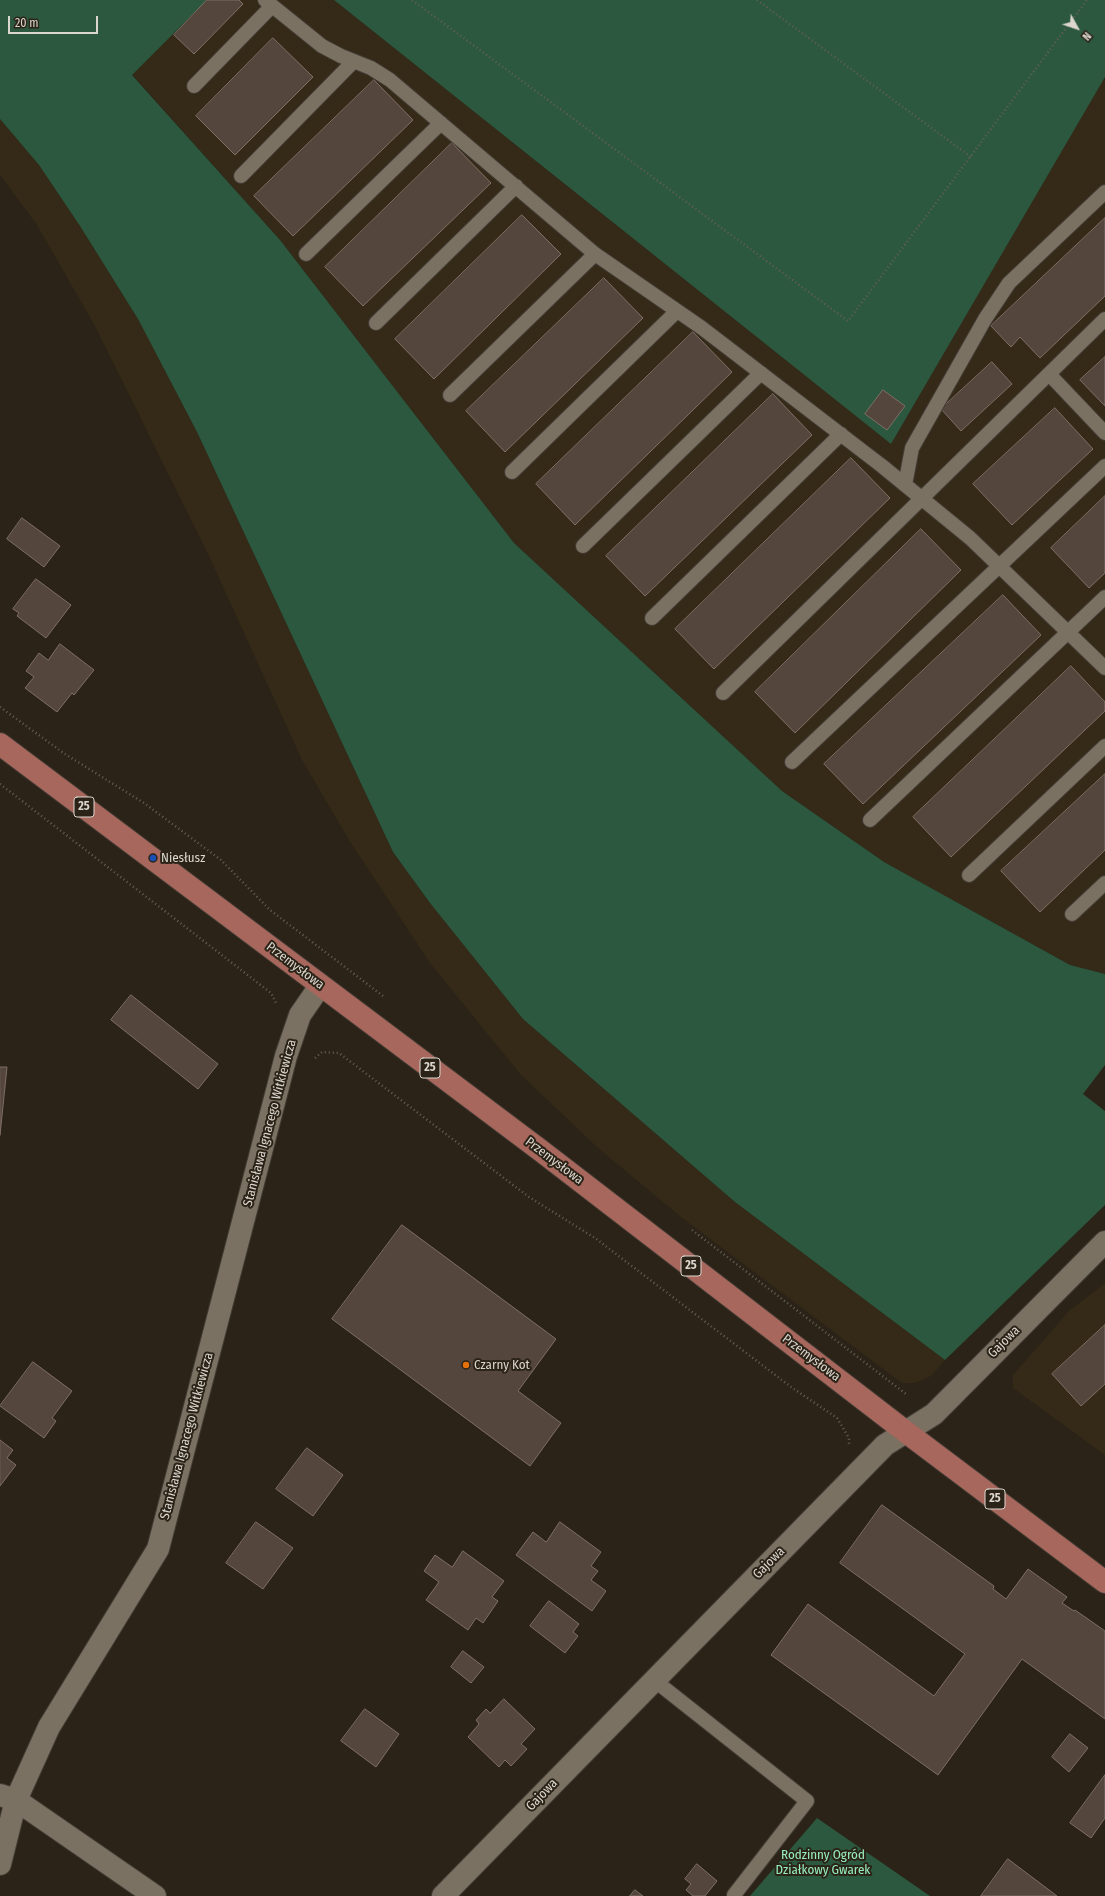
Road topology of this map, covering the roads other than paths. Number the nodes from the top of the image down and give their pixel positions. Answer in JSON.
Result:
{"nodes":[{"id":1,"x":269,"y":3,"type":"edge"},
{"id":2,"x":354,"y":61,"type":"junction"},
{"id":3,"x":194,"y":86,"type":"dead end"},
{"id":4,"x":441,"y":123,"type":"junction"},
{"id":5,"x":241,"y":176,"type":"dead end"},
{"id":6,"x":516,"y":186,"type":"junction"},
{"id":7,"x":1105,"y":192,"type":"edge"},
{"id":8,"x":306,"y":254,"type":"dead end"},
{"id":9,"x":595,"y":254,"type":"junction"},
{"id":10,"x":677,"y":311,"type":"junction"},
{"id":11,"x":1105,"y":319,"type":"edge"},
{"id":12,"x":376,"y":323,"type":"dead end"},
{"id":13,"x":762,"y":373,"type":"junction"},
{"id":14,"x":1049,"y":374,"type":"junction"},
{"id":15,"x":450,"y":395,"type":"dead end"},
{"id":16,"x":1105,"y":433,"type":"edge"},
{"id":17,"x":841,"y":434,"type":"junction"},
{"id":18,"x":1105,"y":466,"type":"edge"},
{"id":19,"x":512,"y":472,"type":"dead end"},
{"id":20,"x":905,"y":485,"type":"junction"},
{"id":21,"x":922,"y":499,"type":"junction"},
{"id":22,"x":583,"y":546,"type":"dead end"},
{"id":23,"x":1000,"y":566,"type":"junction"},
{"id":24,"x":1105,"y":597,"type":"edge"},
{"id":25,"x":652,"y":618,"type":"dead end"},
{"id":26,"x":1068,"y":632,"type":"junction"},
{"id":27,"x":1105,"y":668,"type":"edge"},
{"id":28,"x":724,"y":693,"type":"dead end"},
{"id":29,"x":0,"y":744,"type":"edge"},
{"id":30,"x":1105,"y":746,"type":"edge"},
{"id":31,"x":792,"y":762,"type":"dead end"},
{"id":32,"x":870,"y":820,"type":"dead end"},
{"id":33,"x":969,"y":876,"type":"dead end"},
{"id":34,"x":1105,"y":883,"type":"edge"},
{"id":35,"x":1072,"y":914,"type":"dead end"},
{"id":36,"x":320,"y":986,"type":"junction"},
{"id":37,"x":1105,"y":1242,"type":"edge"},
{"id":38,"x":906,"y":1432,"type":"junction"},
{"id":39,"x":1105,"y":1582,"type":"edge"},
{"id":40,"x":654,"y":1680,"type":"junction"},
{"id":41,"x":8,"y":1798,"type":"edge"},
{"id":42,"x":0,"y":1864,"type":"edge"},
{"id":43,"x":734,"y":1895,"type":"dead end"},
{"id":44,"x":155,"y":1896,"type":"edge"},
{"id":45,"x":443,"y":1896,"type":"edge"}],
"edges":[{"from":1,"to":2,"type":"lane"},
{"from":1,"to":3,"type":"lane"},
{"from":2,"to":4,"type":"lane"},
{"from":2,"to":5,"type":"lane"},
{"from":4,"to":6,"type":"lane"},
{"from":4,"to":8,"type":"lane"},
{"from":6,"to":9,"type":"lane"},
{"from":6,"to":12,"type":"lane"},
{"from":7,"to":20,"type":"lane"},
{"from":9,"to":10,"type":"lane"},
{"from":9,"to":15,"type":"lane"},
{"from":10,"to":13,"type":"lane"},
{"from":10,"to":19,"type":"lane"},
{"from":11,"to":14,"type":"lane"},
{"from":13,"to":17,"type":"lane"},
{"from":13,"to":22,"type":"lane"},
{"from":14,"to":16,"type":"lane"},
{"from":14,"to":21,"type":"lane"},
{"from":17,"to":20,"type":"lane"},
{"from":17,"to":25,"type":"lane"},
{"from":18,"to":23,"type":"lane"},
{"from":20,"to":21,"type":"lane"},
{"from":21,"to":23,"type":"lane"},
{"from":21,"to":28,"type":"lane"},
{"from":23,"to":26,"type":"lane"},
{"from":23,"to":31,"type":"lane"},
{"from":24,"to":26,"type":"lane"},
{"from":26,"to":27,"type":"lane"},
{"from":26,"to":32,"type":"lane"},
{"from":29,"to":36,"type":"main road","name":"Przemysłowa","number":"25"},
{"from":30,"to":33,"type":"lane"},
{"from":34,"to":35,"type":"lane"},
{"from":36,"to":38,"type":"main road","name":"Przemysłowa","number":"25"},
{"from":36,"to":41,"type":"street","name":"Stanisława Ignacego Witkiewicza"},
{"from":37,"to":38,"type":"street","name":"Gajowa"},
{"from":38,"to":39,"type":"main road","name":"Przemysłowa","number":"25"},
{"from":38,"to":40,"type":"street","name":"Gajowa"},
{"from":40,"to":43,"type":"lane"},
{"from":40,"to":45,"type":"street","name":"Gajowa"},
{"from":41,"to":42,"type":"street","name":"Stanisława Ignacego Witkiewicza"},
{"from":41,"to":44,"type":"street"}]}
